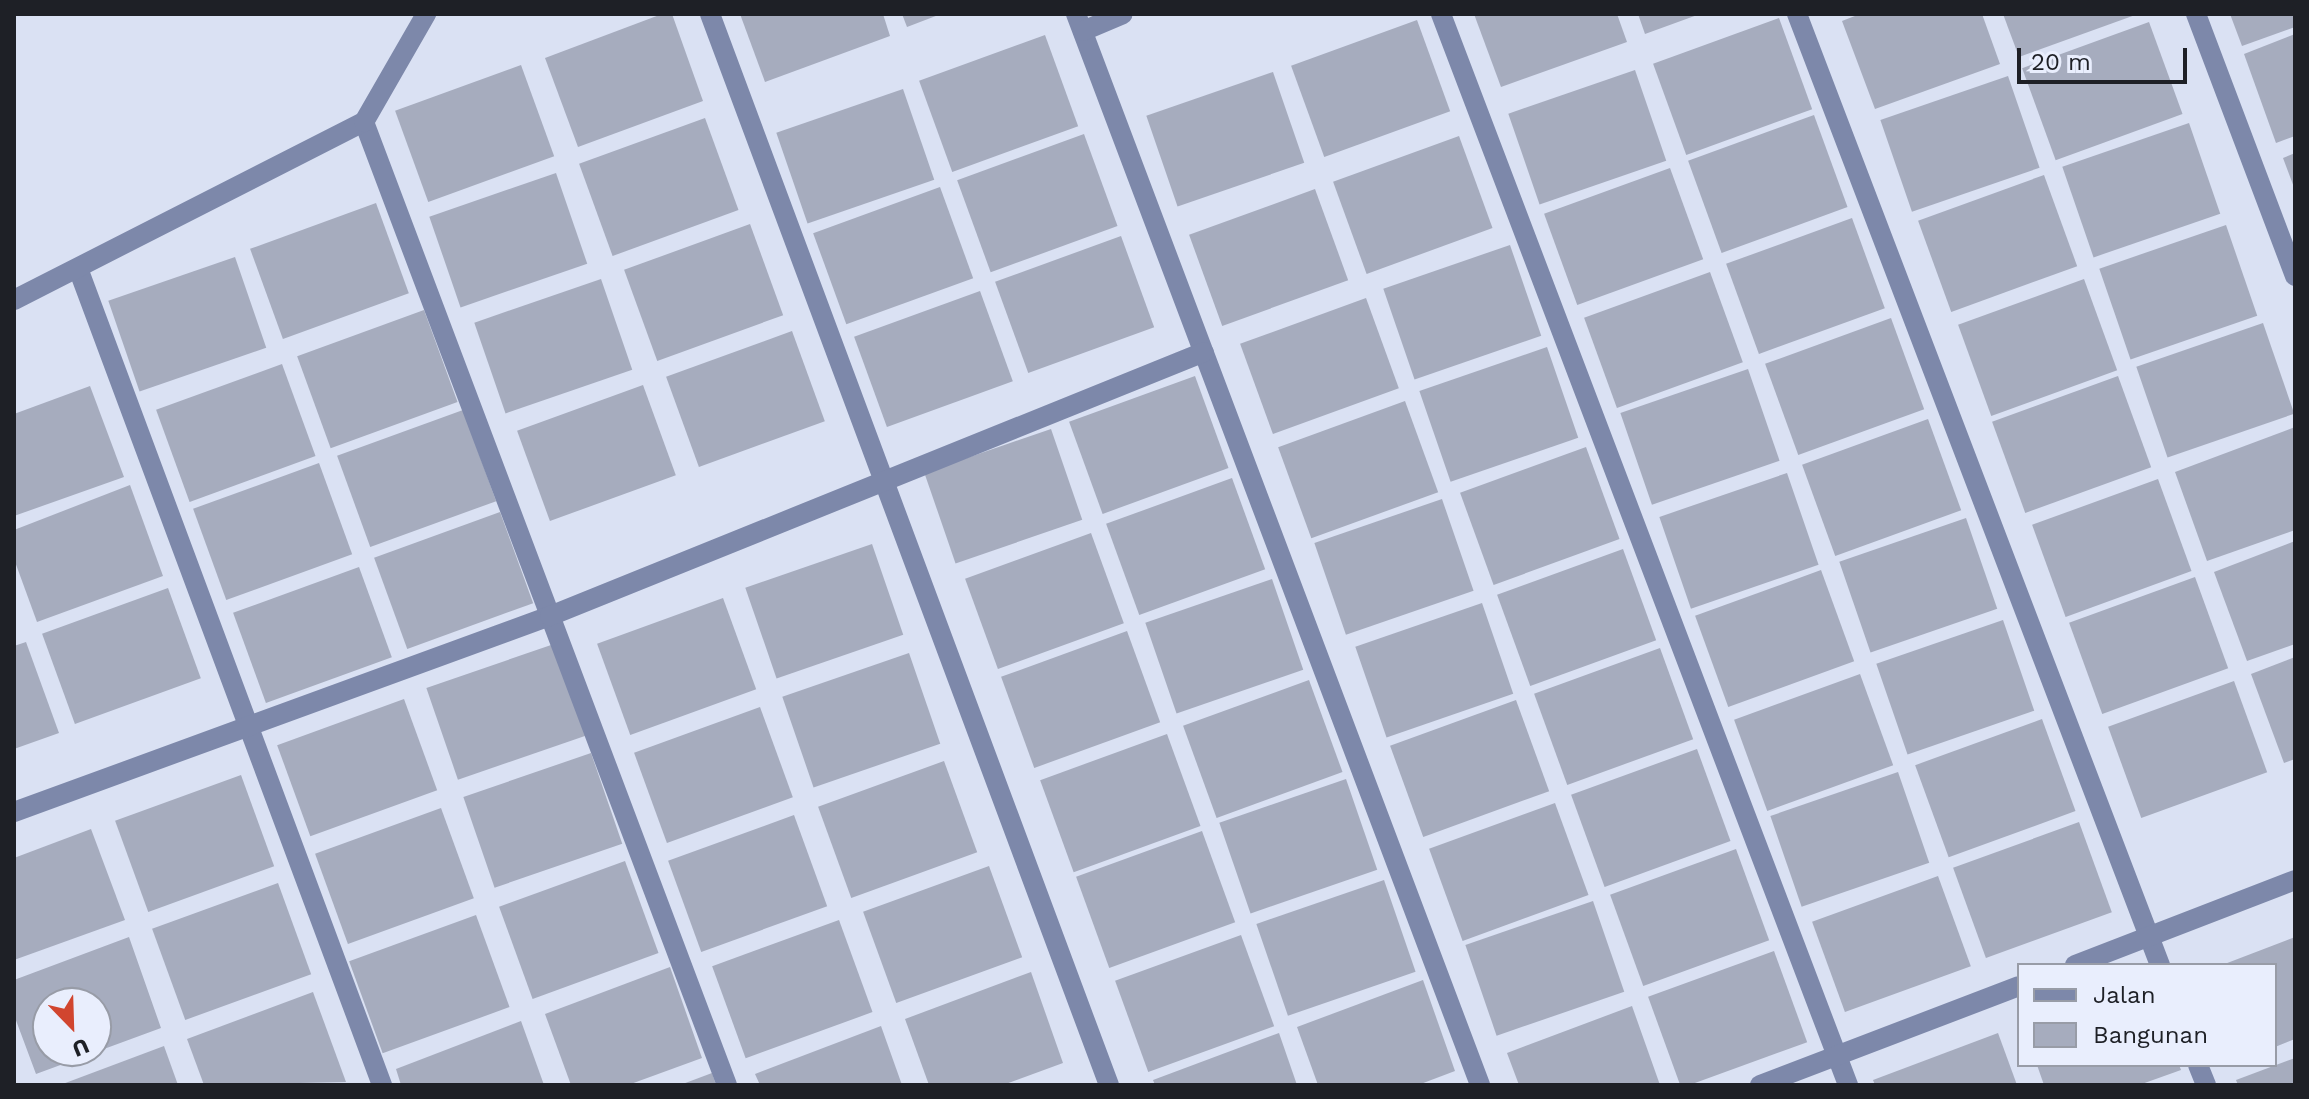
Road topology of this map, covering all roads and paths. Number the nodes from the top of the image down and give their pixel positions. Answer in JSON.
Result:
{"nodes":[{"id":1,"x":426,"y":14,"type":"edge"},
{"id":2,"x":710,"y":14,"type":"edge"},
{"id":3,"x":1123,"y":14,"type":"edge"},
{"id":4,"x":1441,"y":14,"type":"edge"},
{"id":5,"x":1797,"y":14,"type":"edge"},
{"id":6,"x":2196,"y":14,"type":"edge"},
{"id":7,"x":1079,"y":22,"type":"edge"},
{"id":8,"x":364,"y":122,"type":"junction"},
{"id":9,"x":79,"y":271,"type":"junction"},
{"id":10,"x":2295,"y":276,"type":"edge"},
{"id":11,"x":14,"y":300,"type":"edge"},
{"id":12,"x":1204,"y":352,"type":"junction"},
{"id":13,"x":885,"y":482,"type":"junction"},
{"id":14,"x":550,"y":616,"type":"junction"},
{"id":15,"x":248,"y":723,"type":"junction"},
{"id":16,"x":14,"y":812,"type":"edge"},
{"id":17,"x":2295,"y":880,"type":"edge"},
{"id":18,"x":2149,"y":937,"type":"junction"},
{"id":19,"x":2080,"y":963,"type":"edge"},
{"id":20,"x":2159,"y":963,"type":"edge"},
{"id":21,"x":2017,"y":987,"type":"edge"},
{"id":22,"x":1838,"y":1056,"type":"junction"},
{"id":23,"x":382,"y":1085,"type":"edge"},
{"id":24,"x":727,"y":1085,"type":"edge"},
{"id":25,"x":1109,"y":1085,"type":"edge"},
{"id":26,"x":1480,"y":1085,"type":"edge"},
{"id":27,"x":1760,"y":1085,"type":"edge"},
{"id":28,"x":1848,"y":1085,"type":"edge"}],
"edges":[{"from":1,"to":8,"type":"street"},
{"from":2,"to":13,"type":"street"},
{"from":3,"to":7,"type":"street"},
{"from":4,"to":22,"type":"street"},
{"from":5,"to":18,"type":"street"},
{"from":6,"to":10,"type":"street"},
{"from":7,"to":12,"type":"street"},
{"from":8,"to":9,"type":"street"},
{"from":8,"to":14,"type":"street"},
{"from":9,"to":11,"type":"street"},
{"from":9,"to":15,"type":"street"},
{"from":12,"to":13,"type":"street"},
{"from":12,"to":26,"type":"street"},
{"from":13,"to":14,"type":"street"},
{"from":13,"to":25,"type":"street"},
{"from":14,"to":15,"type":"street"},
{"from":14,"to":24,"type":"street"},
{"from":15,"to":16,"type":"street"},
{"from":15,"to":23,"type":"street"},
{"from":17,"to":18,"type":"street"},
{"from":18,"to":19,"type":"street"},
{"from":18,"to":20,"type":"street"},
{"from":21,"to":22,"type":"street"},
{"from":22,"to":27,"type":"street"},
{"from":22,"to":28,"type":"street"}]}
